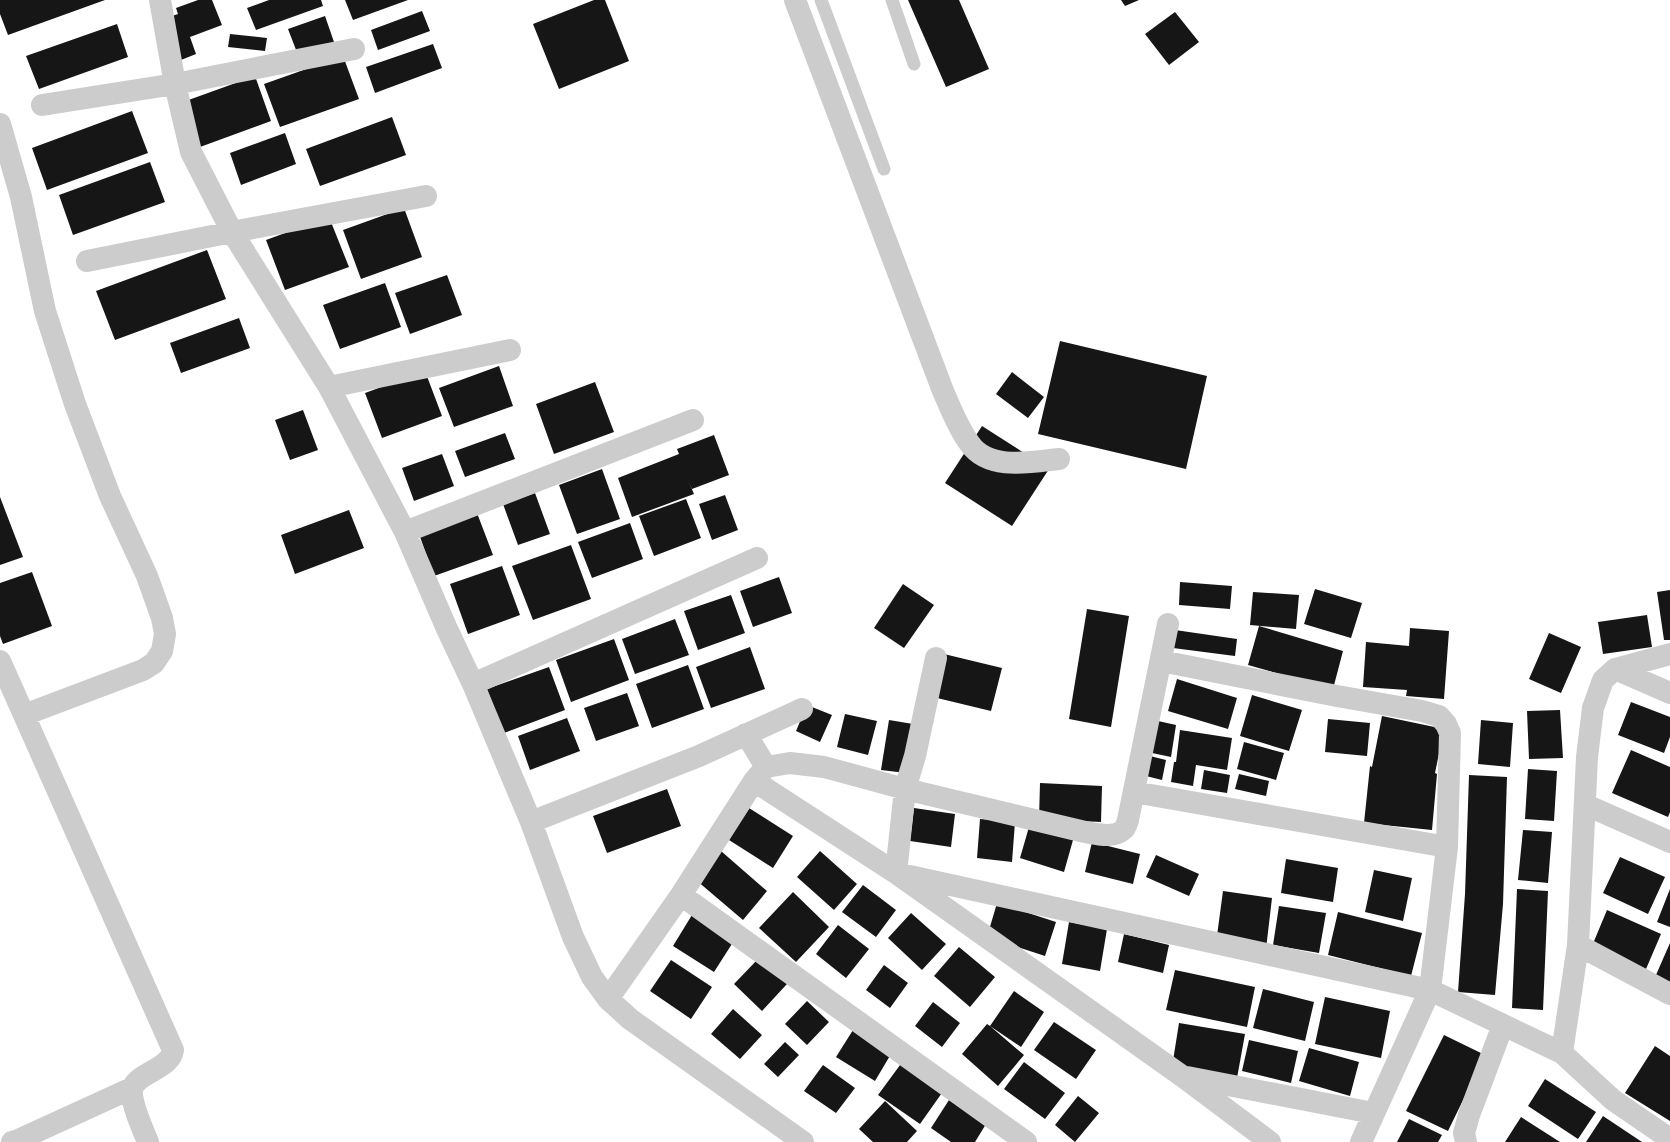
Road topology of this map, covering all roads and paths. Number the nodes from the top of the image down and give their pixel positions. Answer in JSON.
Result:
{"nodes":[{"id":1,"x":160,"y":0,"type":"edge"},
{"id":2,"x":794,"y":0,"type":"edge"},
{"id":3,"x":820,"y":0,"type":"edge"},
{"id":4,"x":892,"y":0,"type":"edge"},
{"id":5,"x":354,"y":49,"type":"dead end"},
{"id":6,"x":914,"y":64,"type":"dead end"},
{"id":7,"x":175,"y":84,"type":"junction"},
{"id":8,"x":42,"y":105,"type":"dead end"},
{"id":9,"x":0,"y":124,"type":"edge"},
{"id":10,"x":884,"y":169,"type":"dead end"},
{"id":11,"x":426,"y":196,"type":"dead end"},
{"id":12,"x":232,"y":232,"type":"junction"},
{"id":13,"x":87,"y":261,"type":"dead end"},
{"id":14,"x":510,"y":350,"type":"dead end"},
{"id":15,"x":329,"y":387,"type":"junction"},
{"id":16,"x":693,"y":420,"type":"dead end"},
{"id":17,"x":1059,"y":459,"type":"dead end"},
{"id":18,"x":405,"y":532,"type":"junction"},
{"id":19,"x":757,"y":558,"type":"dead end"},
{"id":20,"x":1168,"y":624,"type":"dead end"},
{"id":21,"x":1670,"y":654,"type":"edge"},
{"id":22,"x":936,"y":658,"type":"dead end"},
{"id":23,"x":1161,"y":661,"type":"junction"},
{"id":24,"x":0,"y":662,"type":"edge"},
{"id":25,"x":1615,"y":669,"type":"junction"},
{"id":26,"x":473,"y":684,"type":"junction"},
{"id":27,"x":1670,"y":693,"type":"edge"},
{"id":28,"x":802,"y":709,"type":"dead end"},
{"id":29,"x":24,"y":715,"type":"junction"},
{"id":30,"x":746,"y":734,"type":"junction"},
{"id":31,"x":760,"y":774,"type":"junction"},
{"id":32,"x":905,"y":789,"type":"junction"},
{"id":33,"x":1134,"y":792,"type":"junction"},
{"id":34,"x":1586,"y":805,"type":"junction"},
{"id":35,"x":531,"y":822,"type":"junction"},
{"id":36,"x":1670,"y":842,"type":"edge"},
{"id":37,"x":1447,"y":847,"type":"junction"},
{"id":38,"x":896,"y":874,"type":"junction"},
{"id":39,"x":681,"y":895,"type":"junction"},
{"id":40,"x":1578,"y":945,"type":"junction"},
{"id":41,"x":1430,"y":990,"type":"junction"},
{"id":42,"x":1670,"y":994,"type":"edge"},
{"id":43,"x":608,"y":999,"type":"junction"},
{"id":44,"x":1503,"y":1025,"type":"junction"},
{"id":45,"x":1562,"y":1053,"type":"junction"},
{"id":46,"x":1182,"y":1076,"type":"junction"},
{"id":47,"x":132,"y":1088,"type":"junction"},
{"id":48,"x":1373,"y":1113,"type":"junction"},
{"id":49,"x":1670,"y":1139,"type":"edge"},
{"id":50,"x":12,"y":1142,"type":"edge"},
{"id":51,"x":148,"y":1142,"type":"edge"},
{"id":52,"x":802,"y":1142,"type":"edge"},
{"id":53,"x":1026,"y":1142,"type":"edge"},
{"id":54,"x":1270,"y":1142,"type":"edge"},
{"id":55,"x":1360,"y":1142,"type":"edge"},
{"id":56,"x":1466,"y":1142,"type":"edge"}],
"edges":[{"from":1,"to":7,"type":"street"},
{"from":2,"to":17,"type":"street"},
{"from":3,"to":10,"type":"lane"},
{"from":4,"to":6,"type":"lane"},
{"from":5,"to":7,"type":"street"},
{"from":7,"to":8,"type":"street"},
{"from":7,"to":12,"type":"street"},
{"from":9,"to":29,"type":"street"},
{"from":11,"to":12,"type":"street"},
{"from":12,"to":13,"type":"street"},
{"from":12,"to":15,"type":"street"},
{"from":14,"to":15,"type":"street"},
{"from":15,"to":18,"type":"street"},
{"from":16,"to":18,"type":"street"},
{"from":18,"to":26,"type":"street"},
{"from":19,"to":26,"type":"street"},
{"from":20,"to":23,"type":"street"},
{"from":21,"to":25,"type":"street"},
{"from":22,"to":32,"type":"street"},
{"from":23,"to":33,"type":"street"},
{"from":23,"to":37,"type":"street"},
{"from":24,"to":29,"type":"street"},
{"from":25,"to":27,"type":"street"},
{"from":25,"to":34,"type":"street"},
{"from":26,"to":35,"type":"street"},
{"from":28,"to":30,"type":"street"},
{"from":29,"to":47,"type":"street"},
{"from":30,"to":31,"type":"street"},
{"from":30,"to":35,"type":"street"},
{"from":31,"to":32,"type":"street"},
{"from":31,"to":38,"type":"street"},
{"from":31,"to":39,"type":"street"},
{"from":32,"to":33,"type":"street"},
{"from":32,"to":38,"type":"street"},
{"from":33,"to":37,"type":"street"},
{"from":34,"to":36,"type":"street"},
{"from":34,"to":40,"type":"street"},
{"from":35,"to":43,"type":"street"},
{"from":37,"to":41,"type":"street"},
{"from":38,"to":41,"type":"street"},
{"from":38,"to":46,"type":"street"},
{"from":39,"to":43,"type":"street"},
{"from":39,"to":53,"type":"street"},
{"from":40,"to":42,"type":"street"},
{"from":40,"to":45,"type":"street"},
{"from":41,"to":44,"type":"street"},
{"from":41,"to":48,"type":"street"},
{"from":43,"to":52,"type":"street"},
{"from":44,"to":45,"type":"street"},
{"from":44,"to":56,"type":"street"},
{"from":45,"to":49,"type":"street"},
{"from":46,"to":48,"type":"street"},
{"from":46,"to":54,"type":"street"},
{"from":47,"to":50,"type":"street"},
{"from":47,"to":51,"type":"street"},
{"from":48,"to":55,"type":"street"}]}
